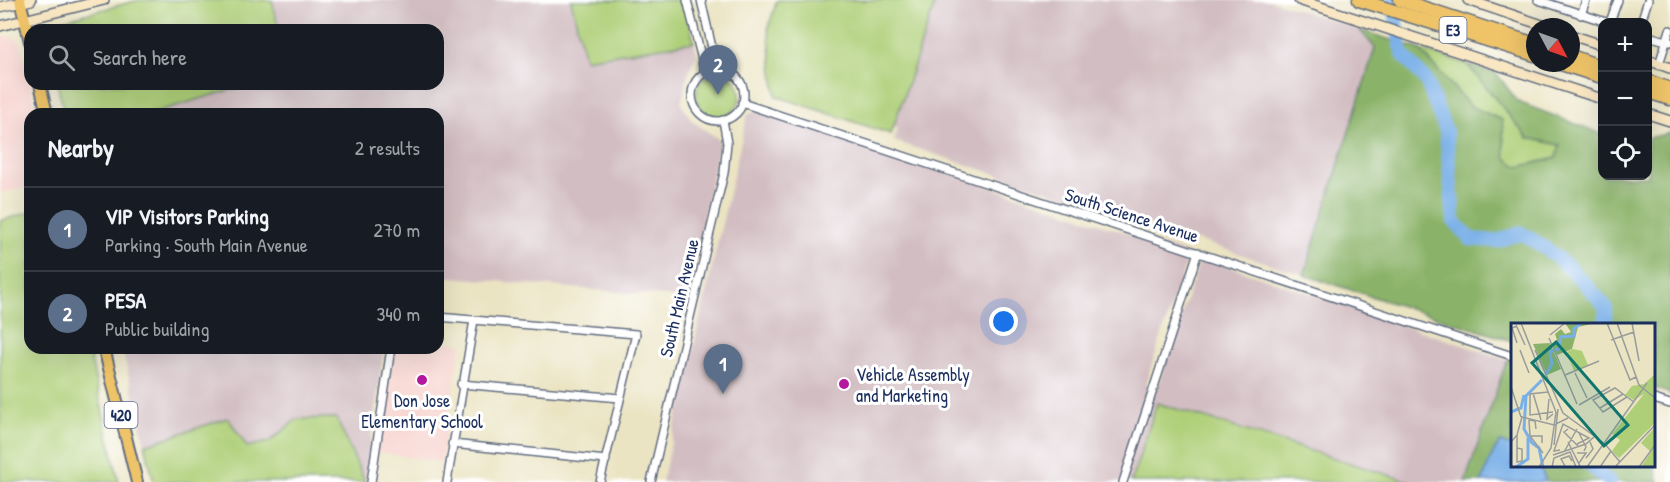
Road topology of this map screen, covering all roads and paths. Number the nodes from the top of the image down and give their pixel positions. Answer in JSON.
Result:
{"nodes":[{"id":1,"x":104,"y":0,"type":"edge"},
{"id":2,"x":687,"y":0,"type":"edge"},
{"id":3,"x":701,"y":0,"type":"edge"},
{"id":4,"x":1299,"y":0,"type":"edge"},
{"id":5,"x":1360,"y":0,"type":"edge"},
{"id":6,"x":1468,"y":0,"type":"edge"},
{"id":7,"x":1538,"y":0,"type":"edge"},
{"id":8,"x":1586,"y":0,"type":"edge"},
{"id":9,"x":1618,"y":0,"type":"edge"},
{"id":10,"x":1648,"y":0,"type":"edge"},
{"id":11,"x":24,"y":1,"type":"edge"},
{"id":12,"x":1403,"y":1,"type":"edge"},
{"id":13,"x":1553,"y":2,"type":"edge"},
{"id":14,"x":0,"y":7,"type":"edge"},
{"id":15,"x":1581,"y":15,"type":"junction"},
{"id":16,"x":1610,"y":18,"type":"edge"},
{"id":17,"x":1642,"y":18,"type":"edge"},
{"id":18,"x":1598,"y":19,"type":"edge"},
{"id":19,"x":1526,"y":20,"type":"edge"},
{"id":20,"x":25,"y":21,"type":"junction"},
{"id":21,"x":26,"y":24,"type":"edge"},
{"id":22,"x":0,"y":26,"type":"edge"},
{"id":23,"x":1670,"y":30,"type":"edge"},
{"id":24,"x":1652,"y":37,"type":"edge"},
{"id":25,"x":1580,"y":38,"type":"edge"},
{"id":26,"x":1526,"y":41,"type":"edge"},
{"id":27,"x":1668,"y":42,"type":"edge"},
{"id":28,"x":1598,"y":44,"type":"edge"},
{"id":29,"x":1526,"y":52,"type":"edge"},
{"id":30,"x":1580,"y":59,"type":"edge"},
{"id":31,"x":1652,"y":62,"type":"edge"},
{"id":32,"x":1659,"y":64,"type":"junction"},
{"id":33,"x":1598,"y":66,"type":"edge"},
{"id":34,"x":1670,"y":68,"type":"edge"},
{"id":35,"x":717,"y":69,"type":"junction"},
{"id":36,"x":1580,"y":70,"type":"edge"},
{"id":37,"x":705,"y":72,"type":"junction"},
{"id":38,"x":1598,"y":76,"type":"edge"},
{"id":39,"x":1652,"y":83,"type":"edge"},
{"id":40,"x":1670,"y":89,"type":"edge"},
{"id":41,"x":41,"y":90,"type":"edge"},
{"id":42,"x":1652,"y":94,"type":"edge"},
{"id":43,"x":1598,"y":98,"type":"edge"},
{"id":44,"x":1670,"y":99,"type":"edge"},
{"id":45,"x":742,"y":103,"type":"junction"},
{"id":46,"x":46,"y":108,"type":"edge"},
{"id":47,"x":1652,"y":116,"type":"edge"},
{"id":48,"x":723,"y":120,"type":"junction"},
{"id":49,"x":1670,"y":121,"type":"edge"},
{"id":50,"x":1198,"y":252,"type":"junction"},
{"id":51,"x":444,"y":318,"type":"edge"},
{"id":52,"x":474,"y":320,"type":"junction"},
{"id":53,"x":105,"y":354,"type":"edge"},
{"id":54,"x":390,"y":354,"type":"edge"},
{"id":55,"x":1511,"y":356,"type":"edge"},
{"id":56,"x":461,"y":384,"type":"junction"},
{"id":57,"x":620,"y":398,"type":"junction"},
{"id":58,"x":1655,"y":400,"type":"edge"},
{"id":59,"x":1670,"y":404,"type":"edge"},
{"id":60,"x":452,"y":444,"type":"junction"},
{"id":61,"x":606,"y":460,"type":"junction"},
{"id":62,"x":137,"y":482,"type":"edge"},
{"id":63,"x":371,"y":482,"type":"edge"},
{"id":64,"x":447,"y":482,"type":"edge"},
{"id":65,"x":600,"y":482,"type":"edge"},
{"id":66,"x":651,"y":482,"type":"edge"},
{"id":67,"x":1123,"y":482,"type":"edge"}],
"edges":[{"from":1,"to":20,"type":"main road"},
{"from":2,"to":37,"type":"street"},
{"from":3,"to":35,"type":"street"},
{"from":4,"to":43,"type":"main road"},
{"from":5,"to":29,"type":"highway","number":"E3"},
{"from":6,"to":19,"type":"main road"},
{"from":7,"to":13,"type":"street"},
{"from":8,"to":15,"type":"street"},
{"from":9,"to":16,"type":"street"},
{"from":10,"to":17,"type":"street"},
{"from":11,"to":14,"type":"main road"},
{"from":11,"to":20,"type":"main road"},
{"from":12,"to":26,"type":"highway","number":"E3"},
{"from":13,"to":15,"type":"street"},
{"from":15,"to":18,"type":"street"},
{"from":20,"to":21,"type":"main road"},
{"from":20,"to":22,"type":"main road"},
{"from":23,"to":27,"type":"street"},
{"from":24,"to":27,"type":"street"},
{"from":25,"to":28,"type":"main road"},
{"from":27,"to":32,"type":"street"},
{"from":30,"to":33,"type":"highway"},
{"from":31,"to":32,"type":"main road"},
{"from":32,"to":34,"type":"main road"},
{"from":35,"to":37,"type":"street"},
{"from":35,"to":45,"type":"street"},
{"from":36,"to":38,"type":"highway"},
{"from":37,"to":48,"type":"street"},
{"from":39,"to":40,"type":"highway"},
{"from":41,"to":46,"type":"main road"},
{"from":42,"to":44,"type":"highway"},
{"from":45,"to":48,"type":"street"},
{"from":45,"to":50,"type":"street","name":"South Science Avenue"},
{"from":47,"to":49,"type":"main road"},
{"from":48,"to":66,"type":"street","name":"South Main Avenue"},
{"from":50,"to":55,"type":"street","name":"South Science Avenue"},
{"from":50,"to":67,"type":"street"},
{"from":51,"to":52,"type":"street"},
{"from":52,"to":56,"type":"street"},
{"from":52,"to":57,"type":"street"},
{"from":53,"to":62,"type":"main road","number":"420"},
{"from":54,"to":63,"type":"street"},
{"from":56,"to":57,"type":"street"},
{"from":56,"to":60,"type":"street"},
{"from":57,"to":61,"type":"street"},
{"from":58,"to":59,"type":"street"},
{"from":60,"to":61,"type":"street"},
{"from":60,"to":64,"type":"street"},
{"from":61,"to":65,"type":"street"}]}
